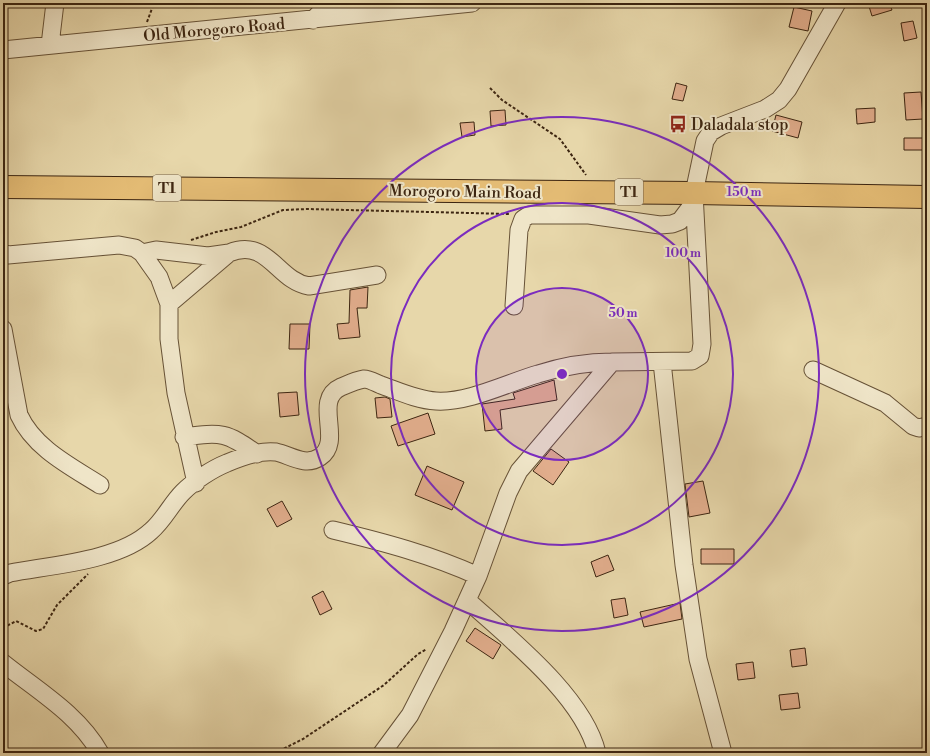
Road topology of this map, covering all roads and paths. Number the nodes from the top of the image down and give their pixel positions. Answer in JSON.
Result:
{"nodes":[{"id":1,"x":55,"y":3,"type":"edge"},
{"id":2,"x":154,"y":3,"type":"edge"},
{"id":3,"x":329,"y":3,"type":"edge"},
{"id":4,"x":472,"y":3,"type":"edge"},
{"id":5,"x":837,"y":3,"type":"edge"},
{"id":6,"x":313,"y":20,"type":"junction"},
{"id":7,"x":141,"y":36,"type":"junction"},
{"id":8,"x":50,"y":45,"type":"junction"},
{"id":9,"x":3,"y":50,"type":"edge"},
{"id":10,"x":490,"y":88,"type":"dead end"},
{"id":11,"x":3,"y":187,"type":"edge"},
{"id":12,"x":607,"y":192,"type":"junction"},
{"id":13,"x":695,"y":197,"type":"junction"},
{"id":14,"x":927,"y":197,"type":"edge"},
{"id":15,"x":529,"y":215,"type":"junction"},
{"id":16,"x":187,"y":241,"type":"dead end"},
{"id":17,"x":229,"y":252,"type":"junction"},
{"id":18,"x":3,"y":253,"type":"edge"},
{"id":19,"x":142,"y":253,"type":"junction"},
{"id":20,"x":377,"y":275,"type":"dead end"},
{"id":21,"x":169,"y":304,"type":"junction"},
{"id":22,"x":514,"y":306,"type":"dead end"},
{"id":23,"x":3,"y":329,"type":"edge"},
{"id":24,"x":612,"y":362,"type":"junction"},
{"id":25,"x":662,"y":362,"type":"junction"},
{"id":26,"x":813,"y":370,"type":"dead end"},
{"id":27,"x":927,"y":426,"type":"edge"},
{"id":28,"x":184,"y":437,"type":"junction"},
{"id":29,"x":257,"y":454,"type":"junction"},
{"id":30,"x":196,"y":483,"type":"junction"},
{"id":31,"x":100,"y":485,"type":"dead end"},
{"id":32,"x":333,"y":530,"type":"dead end"},
{"id":33,"x":90,"y":572,"type":"dead end"},
{"id":34,"x":3,"y":576,"type":"edge"},
{"id":35,"x":478,"y":576,"type":"junction"},
{"id":36,"x":467,"y":600,"type":"junction"},
{"id":37,"x":3,"y":628,"type":"edge"},
{"id":38,"x":448,"y":639,"type":"junction"},
{"id":39,"x":3,"y":663,"type":"edge"},
{"id":40,"x":100,"y":753,"type":"edge"},
{"id":41,"x":275,"y":753,"type":"edge"},
{"id":42,"x":382,"y":753,"type":"edge"},
{"id":43,"x":597,"y":753,"type":"edge"},
{"id":44,"x":723,"y":753,"type":"edge"}],
"edges":[{"from":1,"to":8,"type":"street"},
{"from":2,"to":7,"type":"path"},
{"from":3,"to":6,"type":"street"},
{"from":4,"to":6,"type":"street","name":"Old Morogoro Road"},
{"from":5,"to":13,"type":"street"},
{"from":6,"to":7,"type":"street","name":"Old Morogoro Road"},
{"from":7,"to":8,"type":"street","name":"Old Morogoro Road"},
{"from":8,"to":9,"type":"street","name":"Old Morogoro Road"},
{"from":10,"to":12,"type":"path"},
{"from":11,"to":12,"type":"highway","name":"Morogoro Main Road","number":"T1"},
{"from":12,"to":13,"type":"highway","name":"Morogoro Main Road","number":"T1"},
{"from":13,"to":14,"type":"highway","name":"Morogoro Main Road","number":"T1"},
{"from":13,"to":15,"type":"street"},
{"from":13,"to":25,"type":"street"},
{"from":15,"to":16,"type":"path"},
{"from":15,"to":22,"type":"street"},
{"from":17,"to":19,"type":"street"},
{"from":17,"to":20,"type":"street"},
{"from":17,"to":21,"type":"street"},
{"from":18,"to":19,"type":"street"},
{"from":19,"to":21,"type":"street"},
{"from":21,"to":28,"type":"street"},
{"from":23,"to":31,"type":"street"},
{"from":24,"to":25,"type":"street"},
{"from":24,"to":29,"type":"street"},
{"from":24,"to":35,"type":"street"},
{"from":25,"to":44,"type":"street"},
{"from":26,"to":27,"type":"street"},
{"from":28,"to":29,"type":"street"},
{"from":28,"to":30,"type":"street"},
{"from":29,"to":30,"type":"street"},
{"from":30,"to":34,"type":"street"},
{"from":32,"to":35,"type":"street"},
{"from":33,"to":37,"type":"path"},
{"from":35,"to":36,"type":"street"},
{"from":36,"to":38,"type":"street"},
{"from":36,"to":43,"type":"street"},
{"from":38,"to":41,"type":"path"},
{"from":38,"to":42,"type":"street"},
{"from":39,"to":40,"type":"street"}]}
